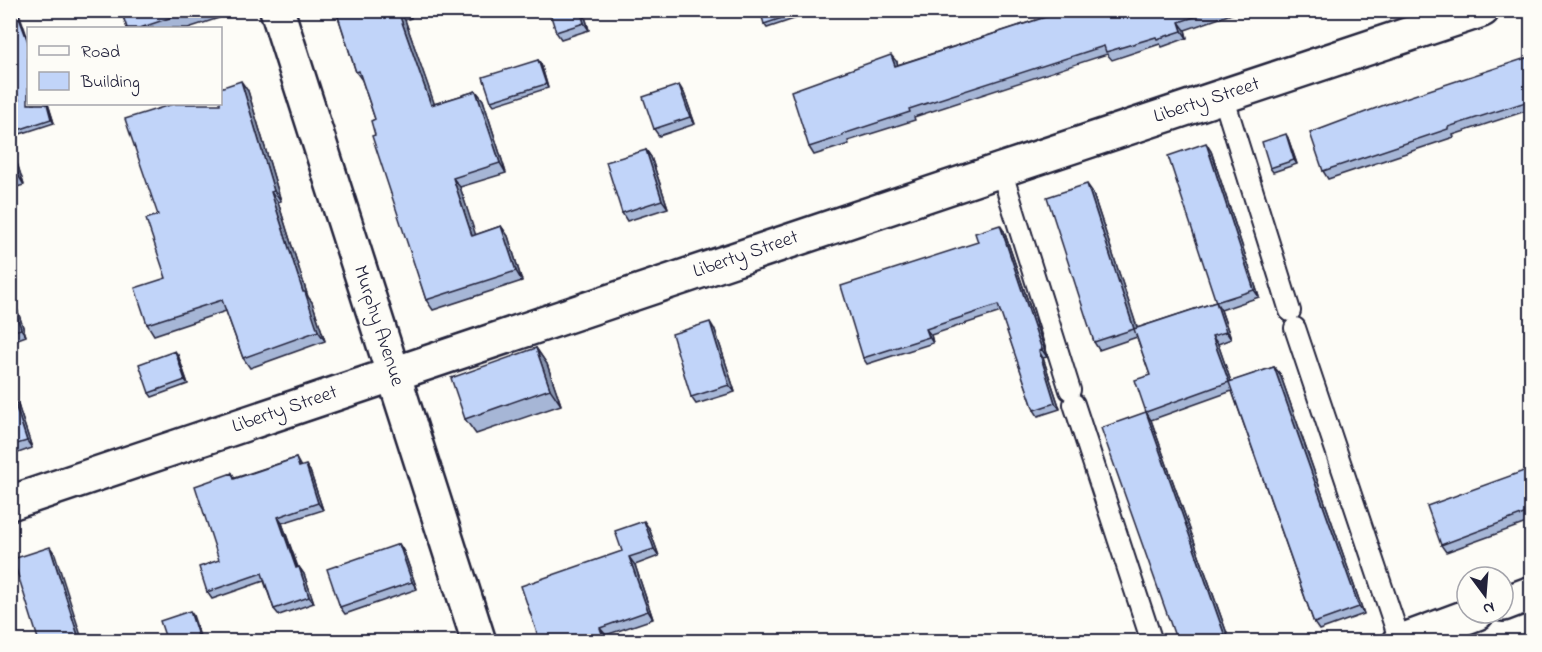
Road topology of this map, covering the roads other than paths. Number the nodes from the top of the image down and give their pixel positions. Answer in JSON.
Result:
{"nodes":[{"id":1,"x":277,"y":10,"type":"edge"},
{"id":2,"x":1482,"y":10,"type":"edge"},
{"id":3,"x":1223,"y":96,"type":"junction"},
{"id":4,"x":1001,"y":170,"type":"junction"},
{"id":5,"x":393,"y":374,"type":"junction"},
{"id":6,"x":10,"y":503,"type":"edge"},
{"id":7,"x":1532,"y":593,"type":"edge"},
{"id":8,"x":1515,"y":599,"type":"edge"},
{"id":9,"x":1455,"y":621,"type":"edge"},
{"id":10,"x":1400,"y":641,"type":"edge"},
{"id":11,"x":479,"y":642,"type":"edge"},
{"id":12,"x":1152,"y":642,"type":"edge"}],
"edges":[{"from":1,"to":5,"type":"street","name":"Murphy Avenue"},
{"from":2,"to":3,"type":"street","name":"Liberty Street"},
{"from":3,"to":4,"type":"street","name":"Liberty Street"},
{"from":3,"to":10,"type":"lane"},
{"from":4,"to":5,"type":"street","name":"Liberty Street"},
{"from":4,"to":12,"type":"lane"},
{"from":5,"to":6,"type":"street","name":"Liberty Street"},
{"from":5,"to":11,"type":"street","name":"Murphy Avenue"},
{"from":7,"to":8,"type":"street"},
{"from":9,"to":10,"type":"street"}]}
